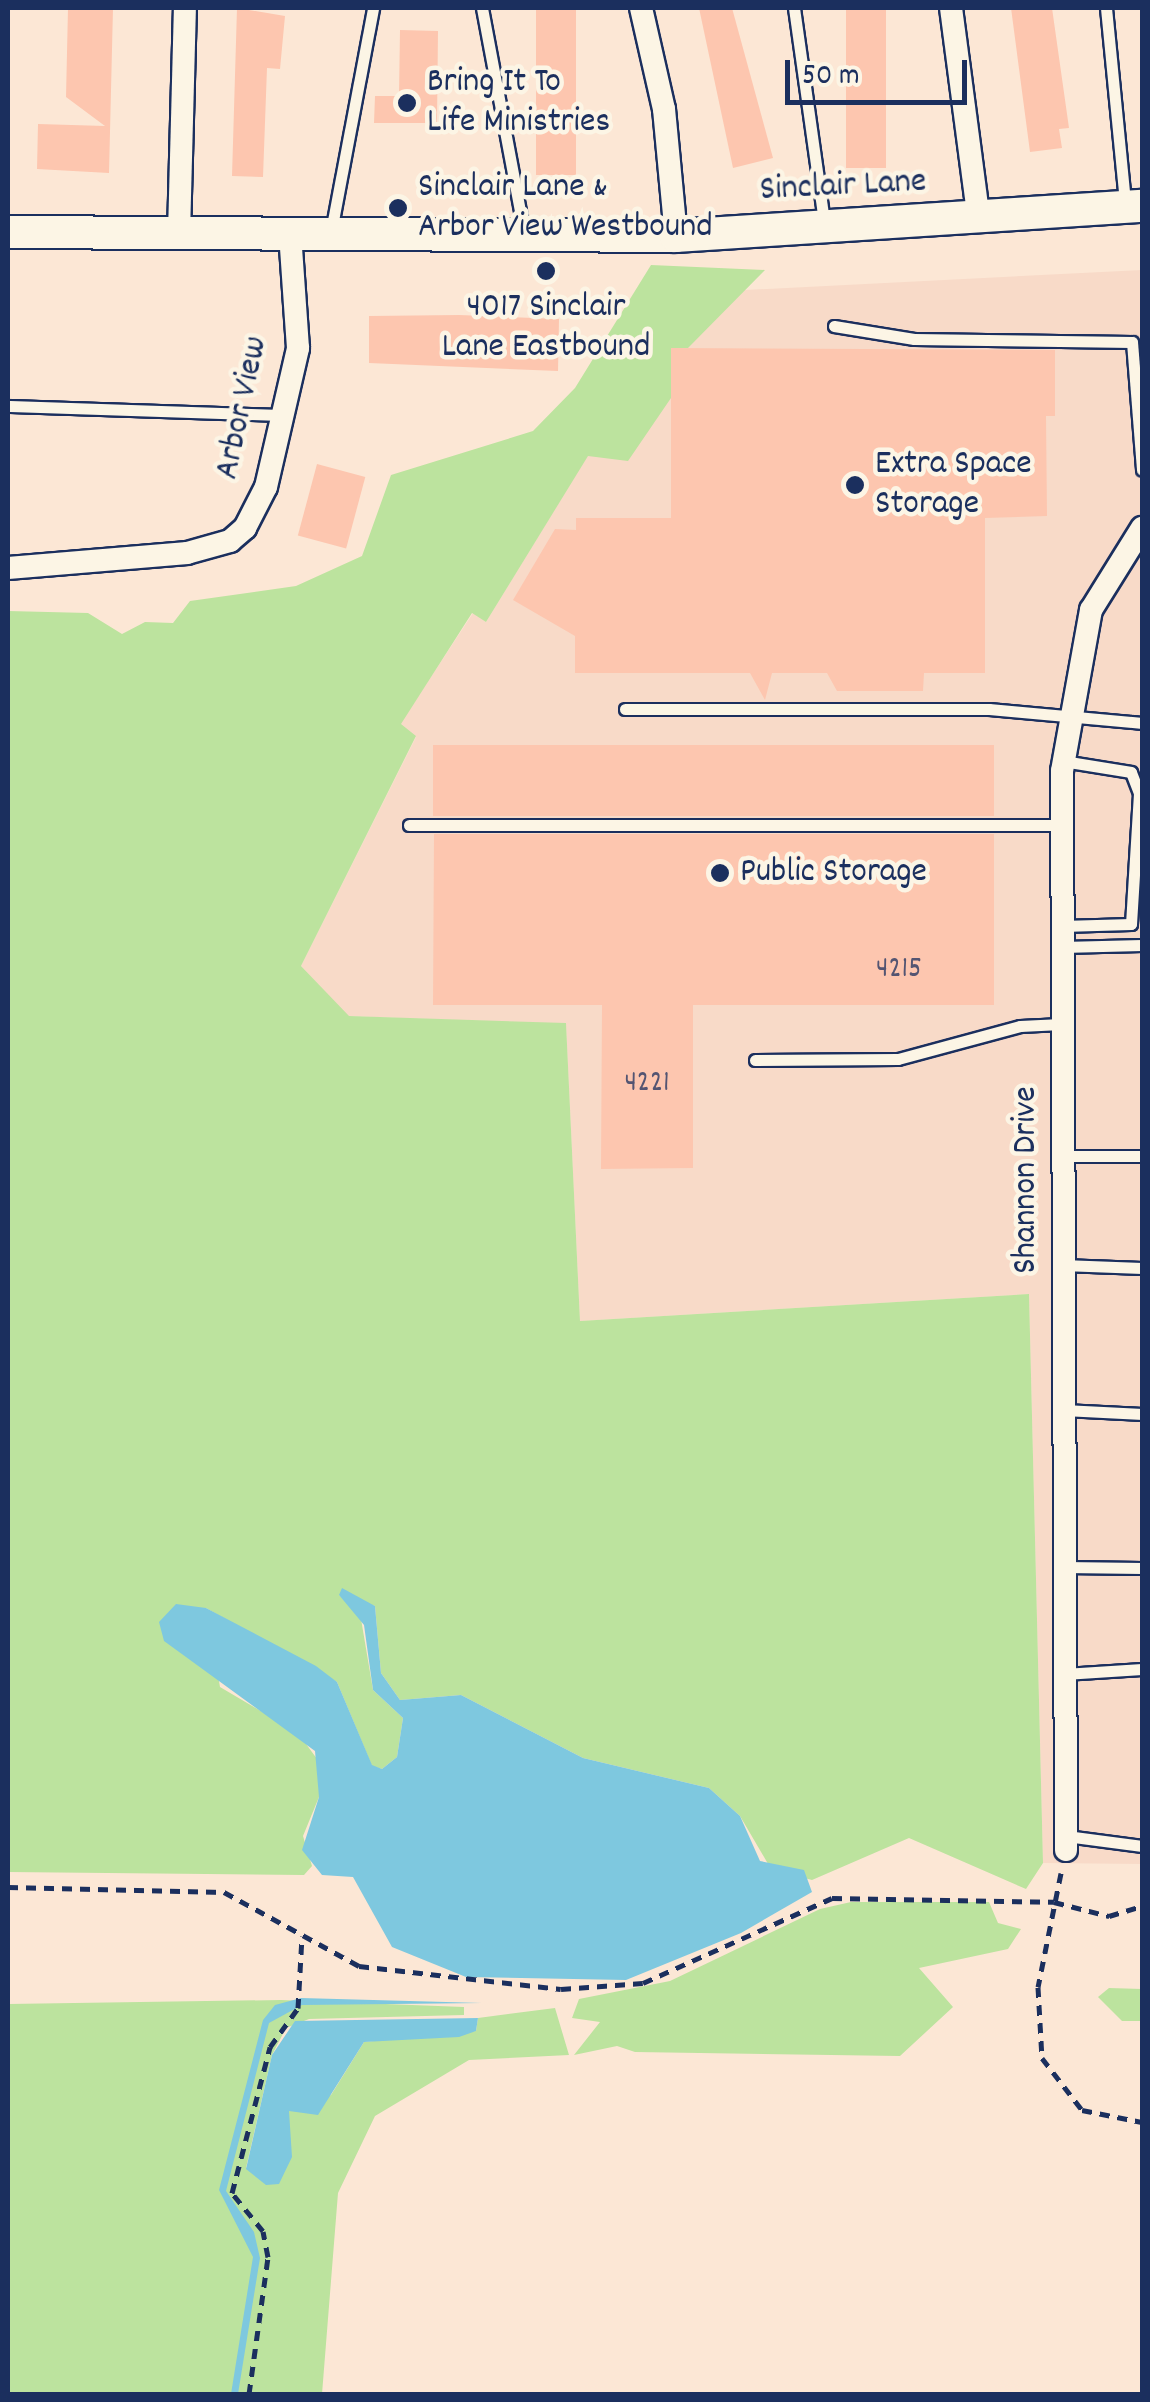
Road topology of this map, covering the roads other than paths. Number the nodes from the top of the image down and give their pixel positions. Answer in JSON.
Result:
{"nodes":[{"id":1,"x":185,"y":8,"type":"edge"},
{"id":2,"x":373,"y":8,"type":"edge"},
{"id":3,"x":482,"y":8,"type":"edge"},
{"id":4,"x":641,"y":8,"type":"edge"},
{"id":5,"x":794,"y":8,"type":"edge"},
{"id":6,"x":951,"y":8,"type":"edge"},
{"id":7,"x":1106,"y":8,"type":"edge"},
{"id":8,"x":1134,"y":207,"type":"edge"},
{"id":9,"x":979,"y":220,"type":"junction"},
{"id":10,"x":824,"y":228,"type":"junction"},
{"id":11,"x":8,"y":232,"type":"edge"},
{"id":12,"x":179,"y":234,"type":"junction"},
{"id":13,"x":290,"y":235,"type":"junction"},
{"id":14,"x":331,"y":235,"type":"junction"},
{"id":15,"x":676,"y":236,"type":"junction"},
{"id":16,"x":525,"y":237,"type":"junction"},
{"id":17,"x":834,"y":326,"type":"dead end"},
{"id":18,"x":8,"y":406,"type":"edge"},
{"id":19,"x":284,"y":415,"type":"junction"},
{"id":20,"x":1142,"y":470,"type":"edge"},
{"id":21,"x":1142,"y":528,"type":"edge"},
{"id":22,"x":8,"y":568,"type":"edge"},
{"id":23,"x":625,"y":709,"type":"dead end"},
{"id":24,"x":1066,"y":718,"type":"junction"},
{"id":25,"x":1142,"y":723,"type":"edge"},
{"id":26,"x":1063,"y":761,"type":"junction"},
{"id":27,"x":1061,"y":825,"type":"junction"},
{"id":28,"x":408,"y":826,"type":"dead end"},
{"id":29,"x":1137,"y":924,"type":"edge"},
{"id":30,"x":1061,"y":936,"type":"junction"},
{"id":31,"x":1142,"y":945,"type":"edge"},
{"id":32,"x":1061,"y":1024,"type":"junction"},
{"id":33,"x":756,"y":1060,"type":"dead end"},
{"id":34,"x":1061,"y":1156,"type":"junction"},
{"id":35,"x":1142,"y":1156,"type":"edge"},
{"id":36,"x":1062,"y":1265,"type":"junction"},
{"id":37,"x":1142,"y":1268,"type":"edge"},
{"id":38,"x":1064,"y":1410,"type":"junction"},
{"id":39,"x":1142,"y":1414,"type":"edge"},
{"id":40,"x":1064,"y":1568,"type":"junction"},
{"id":41,"x":1142,"y":1568,"type":"edge"},
{"id":42,"x":1142,"y":1669,"type":"edge"},
{"id":43,"x":1064,"y":1674,"type":"junction"},
{"id":44,"x":1066,"y":1843,"type":"joint"},
{"id":45,"x":1142,"y":1846,"type":"edge"}],
"edges":[{"from":1,"to":12,"type":"street"},
{"from":2,"to":14,"type":"lane"},
{"from":3,"to":16,"type":"lane"},
{"from":4,"to":15,"type":"street"},
{"from":5,"to":10,"type":"lane"},
{"from":6,"to":9,"type":"street"},
{"from":7,"to":8,"type":"lane"},
{"from":8,"to":9,"type":"main road","name":"Sinclair Lane"},
{"from":9,"to":10,"type":"main road","name":"Sinclair Lane"},
{"from":10,"to":15,"type":"main road","name":"Sinclair Lane"},
{"from":11,"to":12,"type":"main road","name":"Sinclair Lane"},
{"from":12,"to":13,"type":"main road","name":"Sinclair Lane"},
{"from":13,"to":14,"type":"main road","name":"Sinclair Lane"},
{"from":13,"to":19,"type":"street","name":"Arbor View"},
{"from":14,"to":16,"type":"main road","name":"Sinclair Lane"},
{"from":15,"to":16,"type":"main road","name":"Sinclair Lane"},
{"from":17,"to":20,"type":"lane"},
{"from":18,"to":19,"type":"lane"},
{"from":19,"to":22,"type":"street","name":"Arbor View"},
{"from":21,"to":24,"type":"street","name":"Shannon Drive"},
{"from":23,"to":24,"type":"lane"},
{"from":24,"to":25,"type":"lane"},
{"from":24,"to":26,"type":"street","name":"Shannon Drive"},
{"from":26,"to":27,"type":"street","name":"Shannon Drive"},
{"from":26,"to":29,"type":"lane"},
{"from":27,"to":28,"type":"lane"},
{"from":27,"to":30,"type":"street","name":"Shannon Drive"},
{"from":29,"to":30,"type":"lane"},
{"from":30,"to":31,"type":"lane"},
{"from":30,"to":32,"type":"street","name":"Shannon Drive"},
{"from":32,"to":33,"type":"lane"},
{"from":32,"to":34,"type":"street","name":"Shannon Drive"},
{"from":34,"to":35,"type":"lane"},
{"from":34,"to":36,"type":"street","name":"Shannon Drive"},
{"from":36,"to":37,"type":"lane"},
{"from":36,"to":38,"type":"street","name":"Shannon Drive"},
{"from":38,"to":39,"type":"lane"},
{"from":38,"to":40,"type":"street","name":"Shannon Drive"},
{"from":40,"to":41,"type":"lane"},
{"from":40,"to":43,"type":"street","name":"Shannon Drive"},
{"from":42,"to":43,"type":"lane"},
{"from":43,"to":44,"type":"street","name":"Shannon Drive"},
{"from":44,"to":45,"type":"lane"}]}
